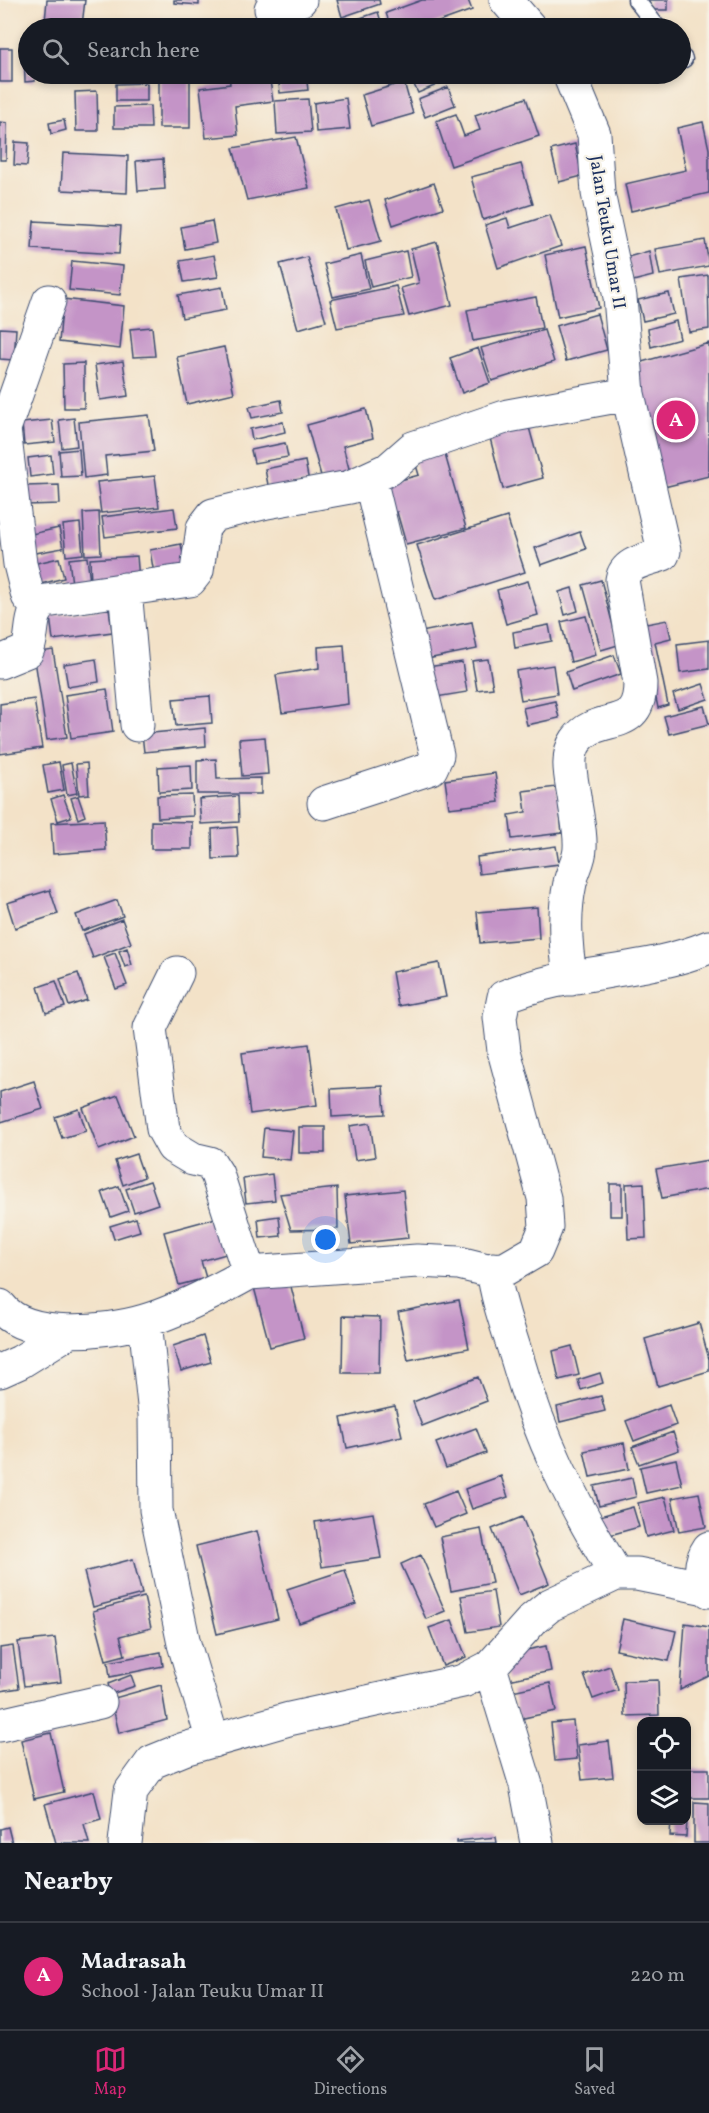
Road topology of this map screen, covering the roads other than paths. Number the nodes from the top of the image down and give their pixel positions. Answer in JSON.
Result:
{"nodes":[{"id":1,"x":506,"y":0,"type":"edge"},
{"id":2,"x":636,"y":0,"type":"edge"},
{"id":3,"x":521,"y":18,"type":"edge"},
{"id":4,"x":650,"y":18,"type":"edge"},
{"id":5,"x":573,"y":84,"type":"edge"},
{"id":6,"x":49,"y":301,"type":"dead end"},
{"id":7,"x":628,"y":394,"type":"junction"},
{"id":8,"x":369,"y":479,"type":"junction"},
{"id":9,"x":125,"y":589,"type":"junction"},
{"id":10,"x":37,"y":606,"type":"junction"},
{"id":11,"x":0,"y":662,"type":"edge"},
{"id":12,"x":136,"y":725,"type":"dead end"},
{"id":13,"x":324,"y":803,"type":"dead end"},
{"id":14,"x":709,"y":947,"type":"edge"},
{"id":15,"x":177,"y":974,"type":"dead end"},
{"id":16,"x":571,"y":979,"type":"junction"},
{"id":17,"x":493,"y":1269,"type":"junction"},
{"id":18,"x":249,"y":1273,"type":"junction"},
{"id":19,"x":0,"y":1306,"type":"edge"},
{"id":20,"x":145,"y":1321,"type":"junction"},
{"id":21,"x":70,"y":1331,"type":"junction"},
{"id":22,"x":0,"y":1371,"type":"edge"},
{"id":23,"x":709,"y":1548,"type":"edge"},
{"id":24,"x":616,"y":1574,"type":"junction"},
{"id":25,"x":707,"y":1590,"type":"edge"},
{"id":26,"x":490,"y":1667,"type":"junction"},
{"id":27,"x":100,"y":1702,"type":"dead end"},
{"id":28,"x":0,"y":1725,"type":"edge"},
{"id":29,"x":213,"y":1741,"type":"junction"},
{"id":30,"x":125,"y":1843,"type":"edge"},
{"id":31,"x":537,"y":1843,"type":"edge"}],
"edges":[{"from":1,"to":3,"type":"street"},
{"from":2,"to":4,"type":"lane"},
{"from":5,"to":7,"type":"street","name":"Jalan Teuku Umar II"},
{"from":6,"to":10,"type":"street"},
{"from":7,"to":8,"type":"street"},
{"from":7,"to":16,"type":"street","name":"Jalan Teuku Umar II"},
{"from":8,"to":9,"type":"street"},
{"from":8,"to":13,"type":"street"},
{"from":9,"to":10,"type":"street"},
{"from":9,"to":12,"type":"street"},
{"from":10,"to":11,"type":"street"},
{"from":14,"to":16,"type":"street"},
{"from":15,"to":18,"type":"street"},
{"from":16,"to":17,"type":"street"},
{"from":17,"to":18,"type":"street"},
{"from":17,"to":24,"type":"street"},
{"from":18,"to":20,"type":"street"},
{"from":19,"to":21,"type":"street"},
{"from":20,"to":21,"type":"street"},
{"from":20,"to":29,"type":"street"},
{"from":21,"to":22,"type":"street"},
{"from":23,"to":25,"type":"street"},
{"from":24,"to":25,"type":"street"},
{"from":24,"to":26,"type":"street"},
{"from":26,"to":29,"type":"street"},
{"from":26,"to":31,"type":"street"},
{"from":27,"to":28,"type":"street"},
{"from":29,"to":30,"type":"street"}]}
